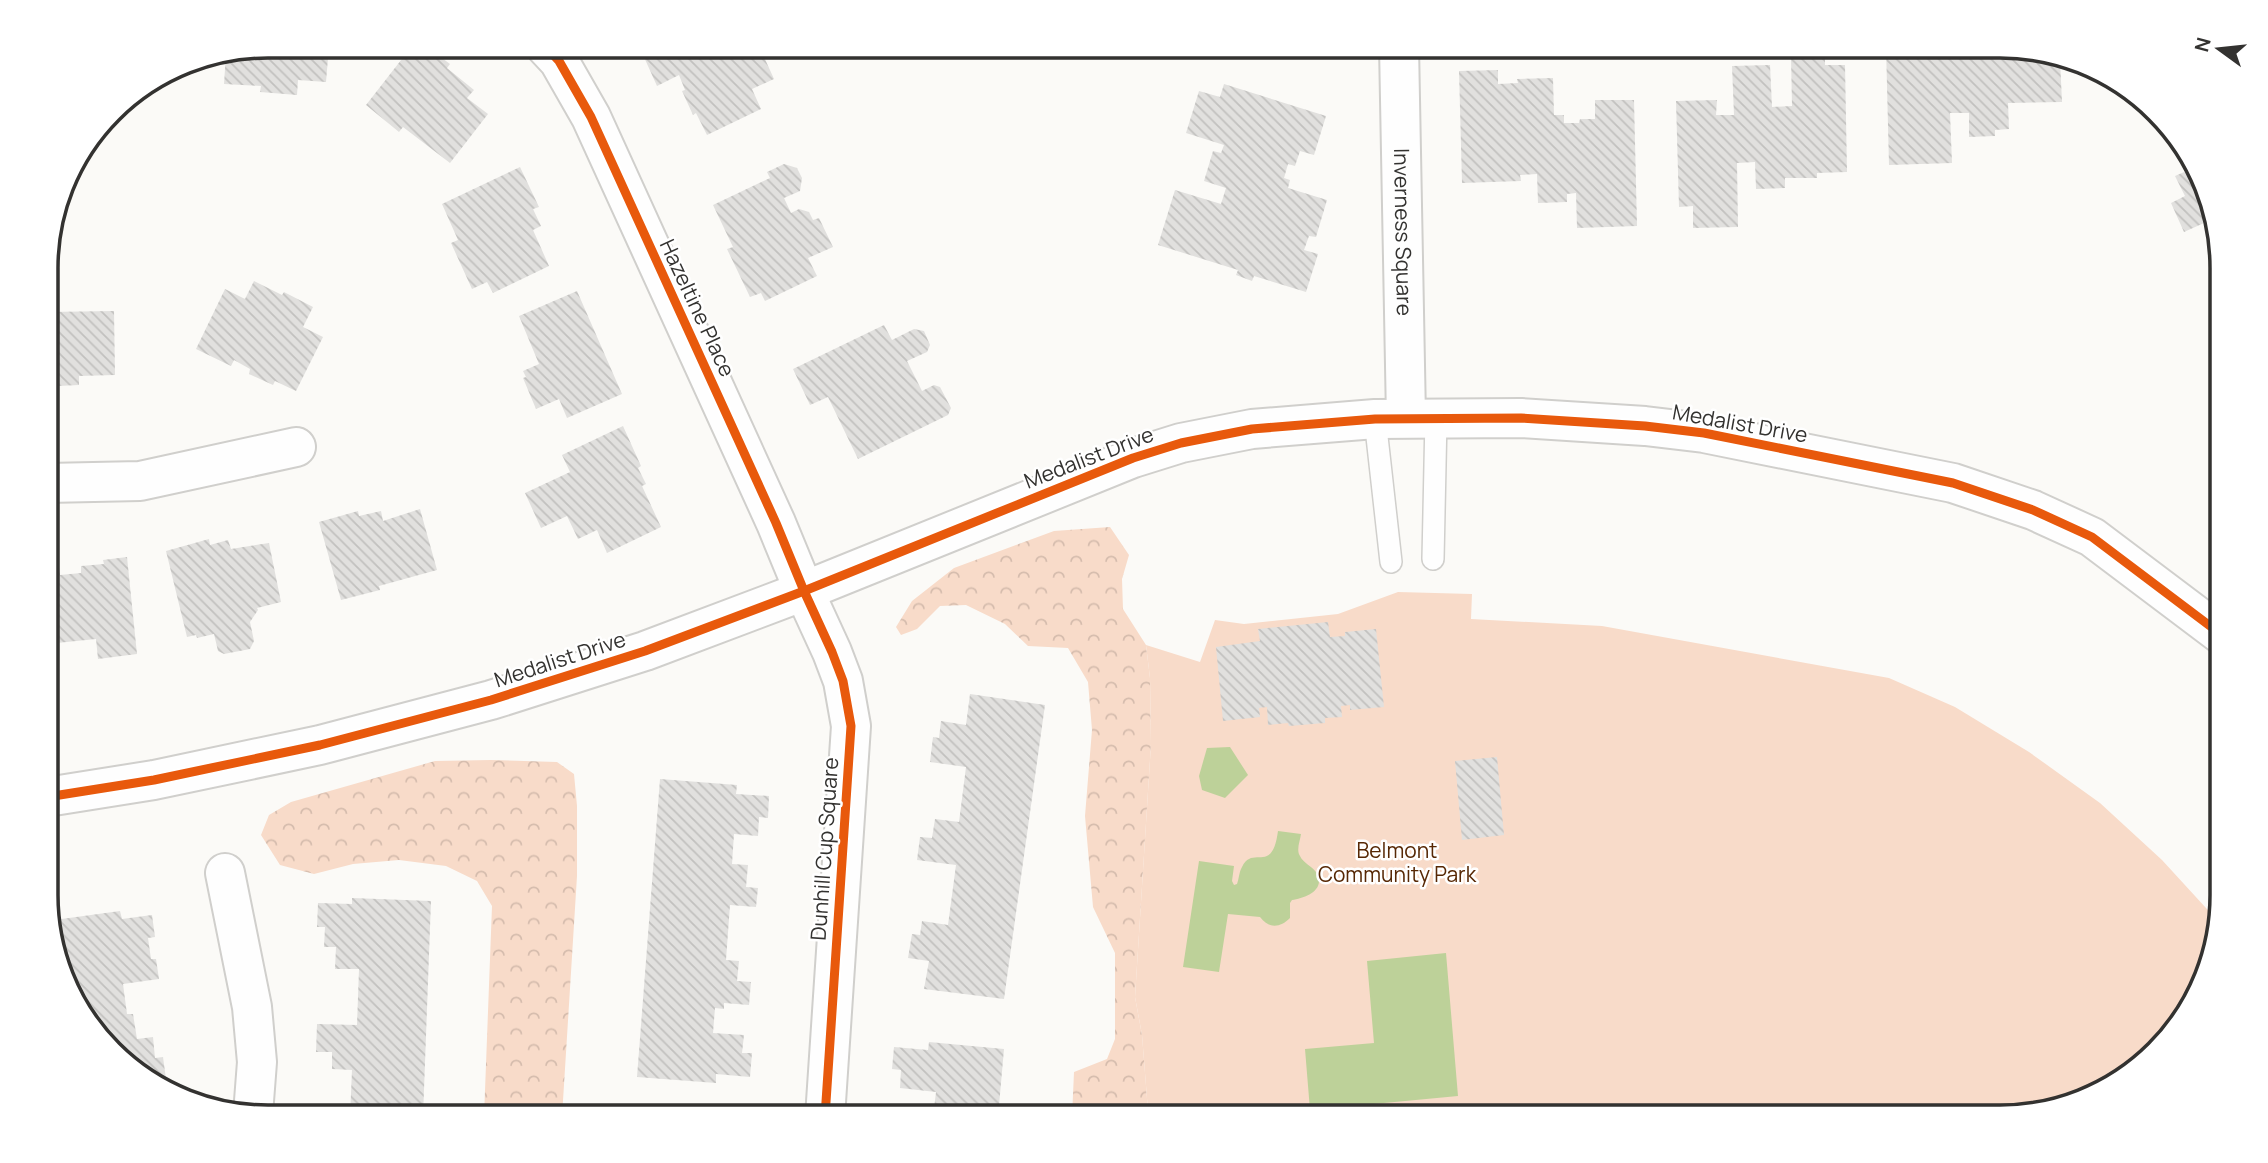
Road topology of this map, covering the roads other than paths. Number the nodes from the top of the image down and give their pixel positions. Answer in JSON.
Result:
{"nodes":[{"id":1,"x":556,"y":58,"type":"edge"},
{"id":2,"x":1399,"y":58,"type":"edge"},
{"id":3,"x":1406,"y":418,"type":"junction"},
{"id":4,"x":296,"y":447,"type":"dead end"},
{"id":5,"x":58,"y":483,"type":"edge"},
{"id":6,"x":1433,"y":559,"type":"dead end"},
{"id":7,"x":1391,"y":562,"type":"dead end"},
{"id":8,"x":804,"y":592,"type":"junction"},
{"id":9,"x":2210,"y":626,"type":"edge"},
{"id":10,"x":58,"y":795,"type":"edge"},
{"id":11,"x":225,"y":873,"type":"dead end"},
{"id":12,"x":254,"y":1104,"type":"edge"},
{"id":13,"x":826,"y":1105,"type":"edge"}],
"edges":[{"from":1,"to":8,"type":"street","name":"Hazeltine Place"},
{"from":2,"to":3,"type":"street","name":"Inverness Square"},
{"from":3,"to":6,"type":"lane"},
{"from":3,"to":7,"type":"lane"},
{"from":3,"to":8,"type":"street","name":"Medalist Drive"},
{"from":3,"to":9,"type":"street","name":"Medalist Drive"},
{"from":4,"to":5,"type":"street"},
{"from":8,"to":10,"type":"street","name":"Medalist Drive"},
{"from":8,"to":13,"type":"street","name":"Dunhill Cup Square"},
{"from":11,"to":12,"type":"street"}]}
